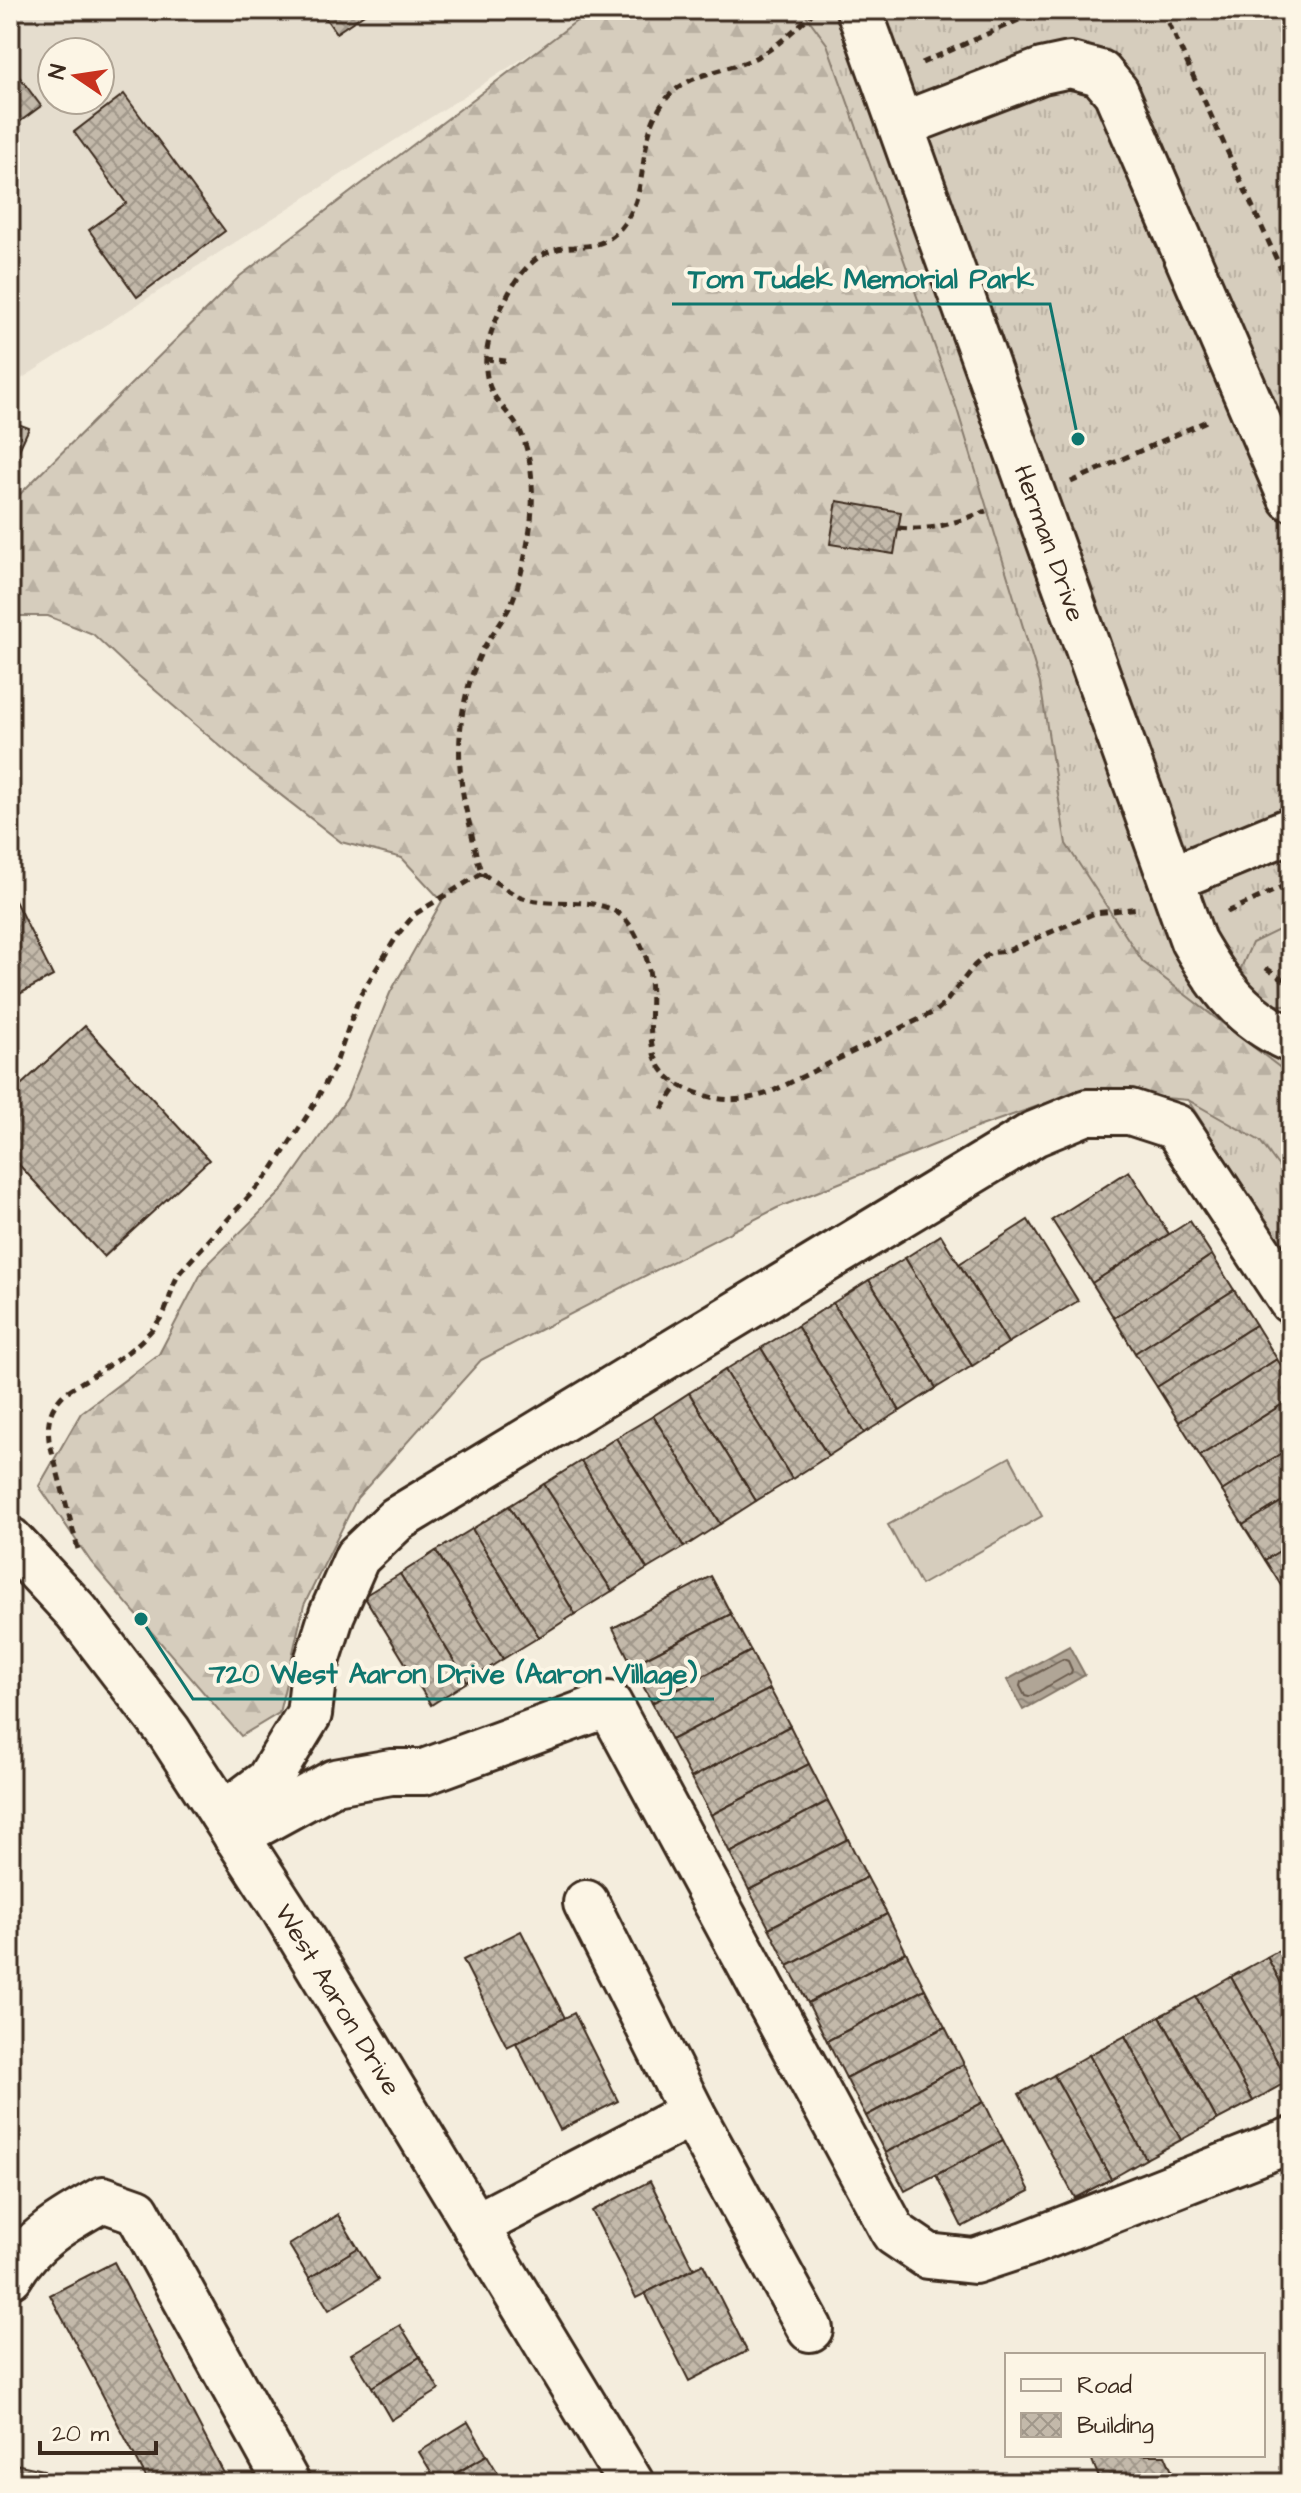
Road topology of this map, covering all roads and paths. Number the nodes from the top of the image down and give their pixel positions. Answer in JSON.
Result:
{"nodes":[{"id":1,"x":814,"y":10,"type":"edge"},
{"id":2,"x":859,"y":10,"type":"edge"},
{"id":3,"x":1041,"y":10,"type":"edge"},
{"id":4,"x":1163,"y":10,"type":"edge"},
{"id":5,"x":921,"y":63,"type":"dead end"},
{"id":6,"x":901,"y":125,"type":"junction"},
{"id":7,"x":1291,"y":291,"type":"edge"},
{"id":8,"x":485,"y":359,"type":"junction"},
{"id":9,"x":506,"y":361,"type":"dead end"},
{"id":10,"x":1213,"y":419,"type":"dead end"},
{"id":11,"x":1063,"y":485,"type":"dead end"},
{"id":12,"x":1291,"y":498,"type":"edge"},
{"id":13,"x":986,"y":511,"type":"dead end"},
{"id":14,"x":899,"y":528,"type":"dead end"},
{"id":15,"x":1291,"y":830,"type":"edge"},
{"id":16,"x":482,"y":873,"type":"junction"},
{"id":17,"x":1291,"y":883,"type":"edge"},
{"id":18,"x":1156,"y":894,"type":"junction"},
{"id":19,"x":1222,"y":901,"type":"dead end"},
{"id":20,"x":1262,"y":965,"type":"dead end"},
{"id":21,"x":1291,"y":985,"type":"edge"},
{"id":22,"x":1291,"y":1040,"type":"edge"},
{"id":23,"x":678,"y":1085,"type":"junction"},
{"id":24,"x":662,"y":1109,"type":"dead end"},
{"id":25,"x":1291,"y":1301,"type":"edge"},
{"id":26,"x":10,"y":1540,"type":"edge"},
{"id":27,"x":78,"y":1549,"type":"dead end"},
{"id":28,"x":309,"y":1714,"type":"junction"},
{"id":29,"x":364,"y":1777,"type":"junction"},
{"id":30,"x":229,"y":1825,"type":"junction"},
{"id":31,"x":586,"y":1903,"type":"dead end"},
{"id":32,"x":692,"y":2113,"type":"junction"},
{"id":33,"x":1291,"y":2140,"type":"edge"},
{"id":34,"x":475,"y":2226,"type":"junction"},
{"id":35,"x":10,"y":2276,"type":"edge"},
{"id":36,"x":810,"y":2329,"type":"dead end"},
{"id":37,"x":287,"y":2483,"type":"edge"},
{"id":38,"x":631,"y":2483,"type":"edge"}],
"edges":[{"from":1,"to":8,"type":"path"},
{"from":2,"to":6,"type":"street","name":"Herman Drive"},
{"from":3,"to":5,"type":"path"},
{"from":4,"to":7,"type":"path"},
{"from":6,"to":12,"type":"street"},
{"from":6,"to":18,"type":"street","name":"Herman Drive"},
{"from":8,"to":9,"type":"path"},
{"from":8,"to":16,"type":"path"},
{"from":10,"to":11,"type":"path"},
{"from":13,"to":14,"type":"path"},
{"from":15,"to":18,"type":"street"},
{"from":16,"to":23,"type":"path"},
{"from":16,"to":27,"type":"path"},
{"from":17,"to":19,"type":"path"},
{"from":18,"to":22,"type":"street","name":"Herman Drive"},
{"from":18,"to":23,"type":"path"},
{"from":20,"to":21,"type":"path"},
{"from":23,"to":24,"type":"path"},
{"from":25,"to":28,"type":"street"},
{"from":26,"to":30,"type":"street","name":"West Aaron Drive"},
{"from":28,"to":29,"type":"street"},
{"from":28,"to":30,"type":"street"},
{"from":29,"to":30,"type":"street"},
{"from":29,"to":33,"type":"street"},
{"from":30,"to":34,"type":"street","name":"West Aaron Drive"},
{"from":31,"to":32,"type":"street"},
{"from":32,"to":34,"type":"street"},
{"from":32,"to":36,"type":"street"},
{"from":34,"to":38,"type":"street","name":"West Aaron Drive"},
{"from":35,"to":37,"type":"street"}]}
